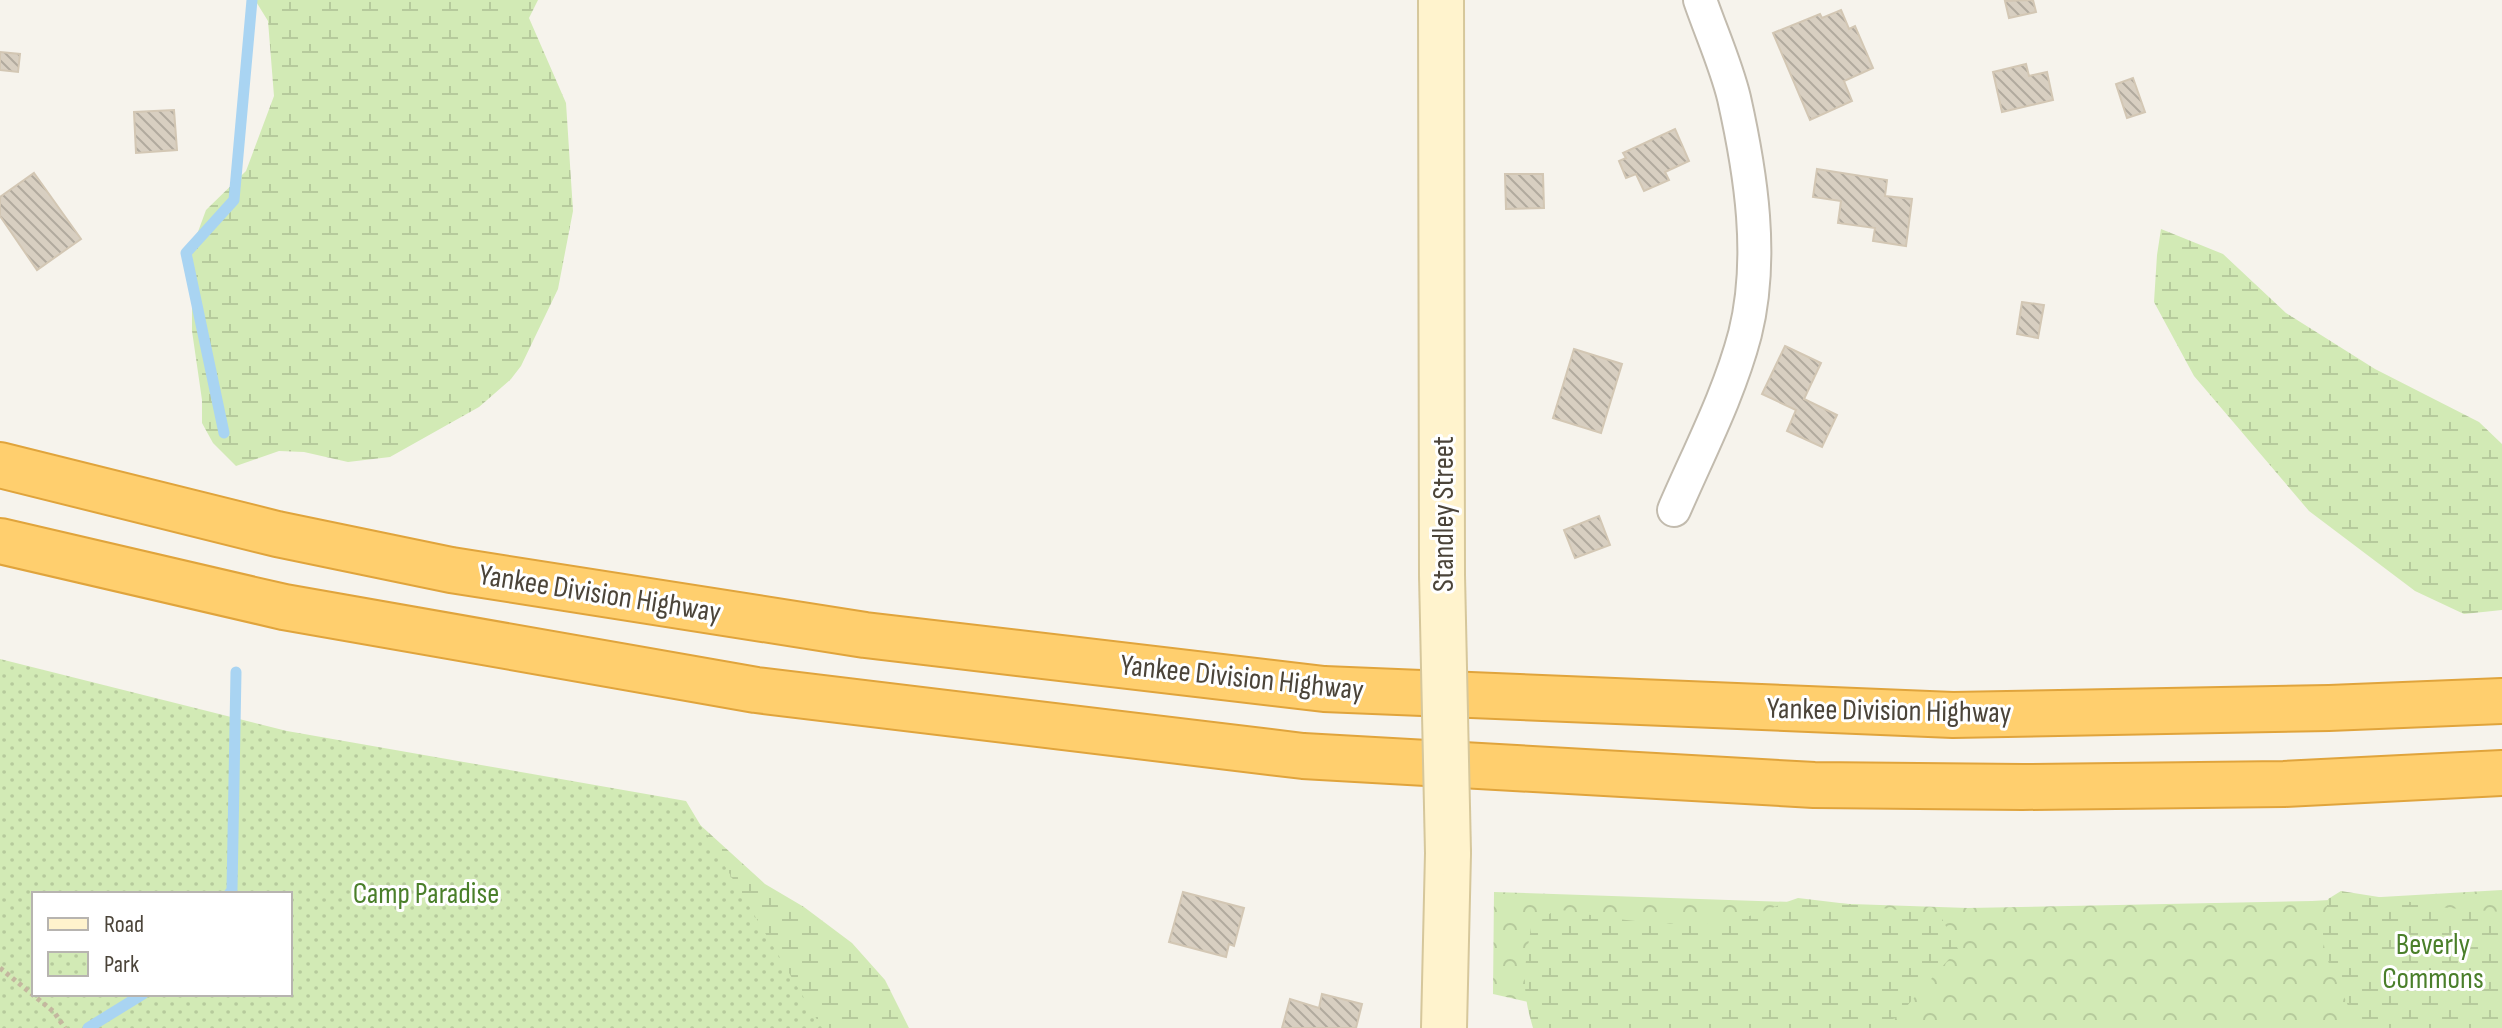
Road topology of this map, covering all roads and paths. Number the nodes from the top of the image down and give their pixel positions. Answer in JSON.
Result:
{"nodes":[{"id":1,"x":1441,"y":0,"type":"edge"},
{"id":2,"x":1700,"y":0,"type":"edge"},
{"id":3,"x":0,"y":465,"type":"edge"},
{"id":4,"x":1674,"y":510,"type":"dead end"},
{"id":5,"x":0,"y":541,"type":"edge"},
{"id":6,"x":2502,"y":701,"type":"edge"},
{"id":7,"x":2502,"y":773,"type":"edge"},
{"id":8,"x":0,"y":968,"type":"edge"},
{"id":9,"x":32,"y":994,"type":"edge"},
{"id":10,"x":34,"y":996,"type":"edge"},
{"id":11,"x":65,"y":1028,"type":"edge"},
{"id":12,"x":1444,"y":1028,"type":"edge"}],
"edges":[{"from":1,"to":12,"type":"street","name":"Standley Street","bridge":true},
{"from":2,"to":4,"type":"street"},
{"from":3,"to":6,"type":"highway","name":"Yankee Division Highway"},
{"from":5,"to":7,"type":"highway"},
{"from":8,"to":9,"type":"path"},
{"from":10,"to":11,"type":"path"}]}
